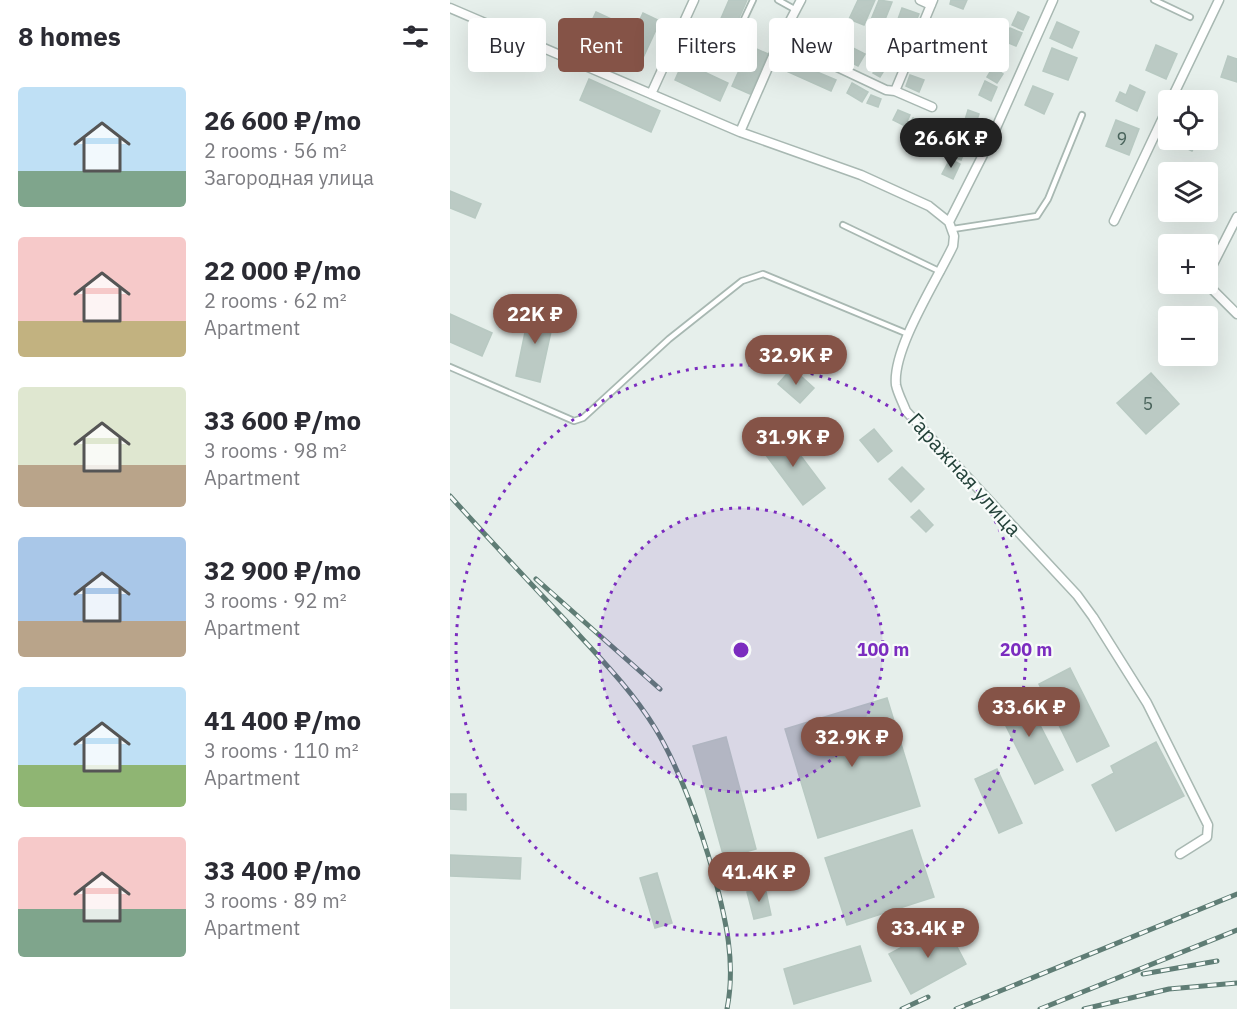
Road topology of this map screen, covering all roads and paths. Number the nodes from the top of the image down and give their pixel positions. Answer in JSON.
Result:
{"nodes":[{"id":1,"x":694,"y":0,"type":"edge"},
{"id":2,"x":753,"y":0,"type":"edge"},
{"id":3,"x":778,"y":0,"type":"edge"},
{"id":4,"x":801,"y":0,"type":"edge"},
{"id":5,"x":920,"y":0,"type":"edge"},
{"id":6,"x":1053,"y":0,"type":"edge"},
{"id":7,"x":1154,"y":0,"type":"edge"},
{"id":8,"x":1219,"y":0,"type":"edge"},
{"id":9,"x":932,"y":2,"type":"edge"},
{"id":10,"x":450,"y":8,"type":"edge"},
{"id":11,"x":796,"y":10,"type":"junction"},
{"id":12,"x":1190,"y":17,"type":"dead end"},
{"id":13,"x":686,"y":18,"type":"edge"},
{"id":14,"x":745,"y":18,"type":"edge"},
{"id":15,"x":792,"y":18,"type":"edge"},
{"id":16,"x":769,"y":65,"type":"edge"},
{"id":17,"x":661,"y":72,"type":"edge"},
{"id":18,"x":848,"y":72,"type":"edge"},
{"id":19,"x":1177,"y":90,"type":"edge"},
{"id":20,"x":895,"y":91,"type":"junction"},
{"id":21,"x":651,"y":94,"type":"junction"},
{"id":22,"x":932,"y":107,"type":"dead end"},
{"id":23,"x":1083,"y":115,"type":"dead end"},
{"id":24,"x":1158,"y":128,"type":"edge"},
{"id":25,"x":740,"y":132,"type":"junction"},
{"id":26,"x":1237,"y":217,"type":"edge"},
{"id":27,"x":1114,"y":221,"type":"dead end"},
{"id":28,"x":843,"y":225,"type":"dead end"},
{"id":29,"x":951,"y":225,"type":"junction"},
{"id":30,"x":1218,"y":254,"type":"edge"},
{"id":31,"x":940,"y":272,"type":"junction"},
{"id":32,"x":1217,"y":294,"type":"edge"},
{"id":33,"x":1237,"y":315,"type":"edge"},
{"id":34,"x":909,"y":334,"type":"junction"},
{"id":35,"x":450,"y":367,"type":"edge"},
{"id":36,"x":1180,"y":854,"type":"dead end"}],
"edges":[{"from":1,"to":13,"type":"street"},
{"from":2,"to":14,"type":"lane"},
{"from":3,"to":11,"type":"lane"},
{"from":4,"to":11,"type":"street"},
{"from":5,"to":9,"type":"street"},
{"from":6,"to":29,"type":"street","name":"Гаражная улица"},
{"from":7,"to":12,"type":"lane"},
{"from":8,"to":19,"type":"street"},
{"from":9,"to":20,"type":"street"},
{"from":10,"to":21,"type":"street"},
{"from":11,"to":15,"type":"street"},
{"from":16,"to":25,"type":"street"},
{"from":17,"to":21,"type":"street"},
{"from":18,"to":20,"type":"street"},
{"from":20,"to":22,"type":"street"},
{"from":21,"to":25,"type":"street"},
{"from":23,"to":29,"type":"lane"},
{"from":24,"to":27,"type":"street"},
{"from":25,"to":29,"type":"street"},
{"from":26,"to":30,"type":"street"},
{"from":28,"to":31,"type":"lane"},
{"from":29,"to":31,"type":"street","name":"Гаражная улица"},
{"from":31,"to":34,"type":"street","name":"Гаражная улица"},
{"from":32,"to":33,"type":"street"},
{"from":34,"to":35,"type":"lane"},
{"from":34,"to":36,"type":"street","name":"Гаражная улица"}]}
